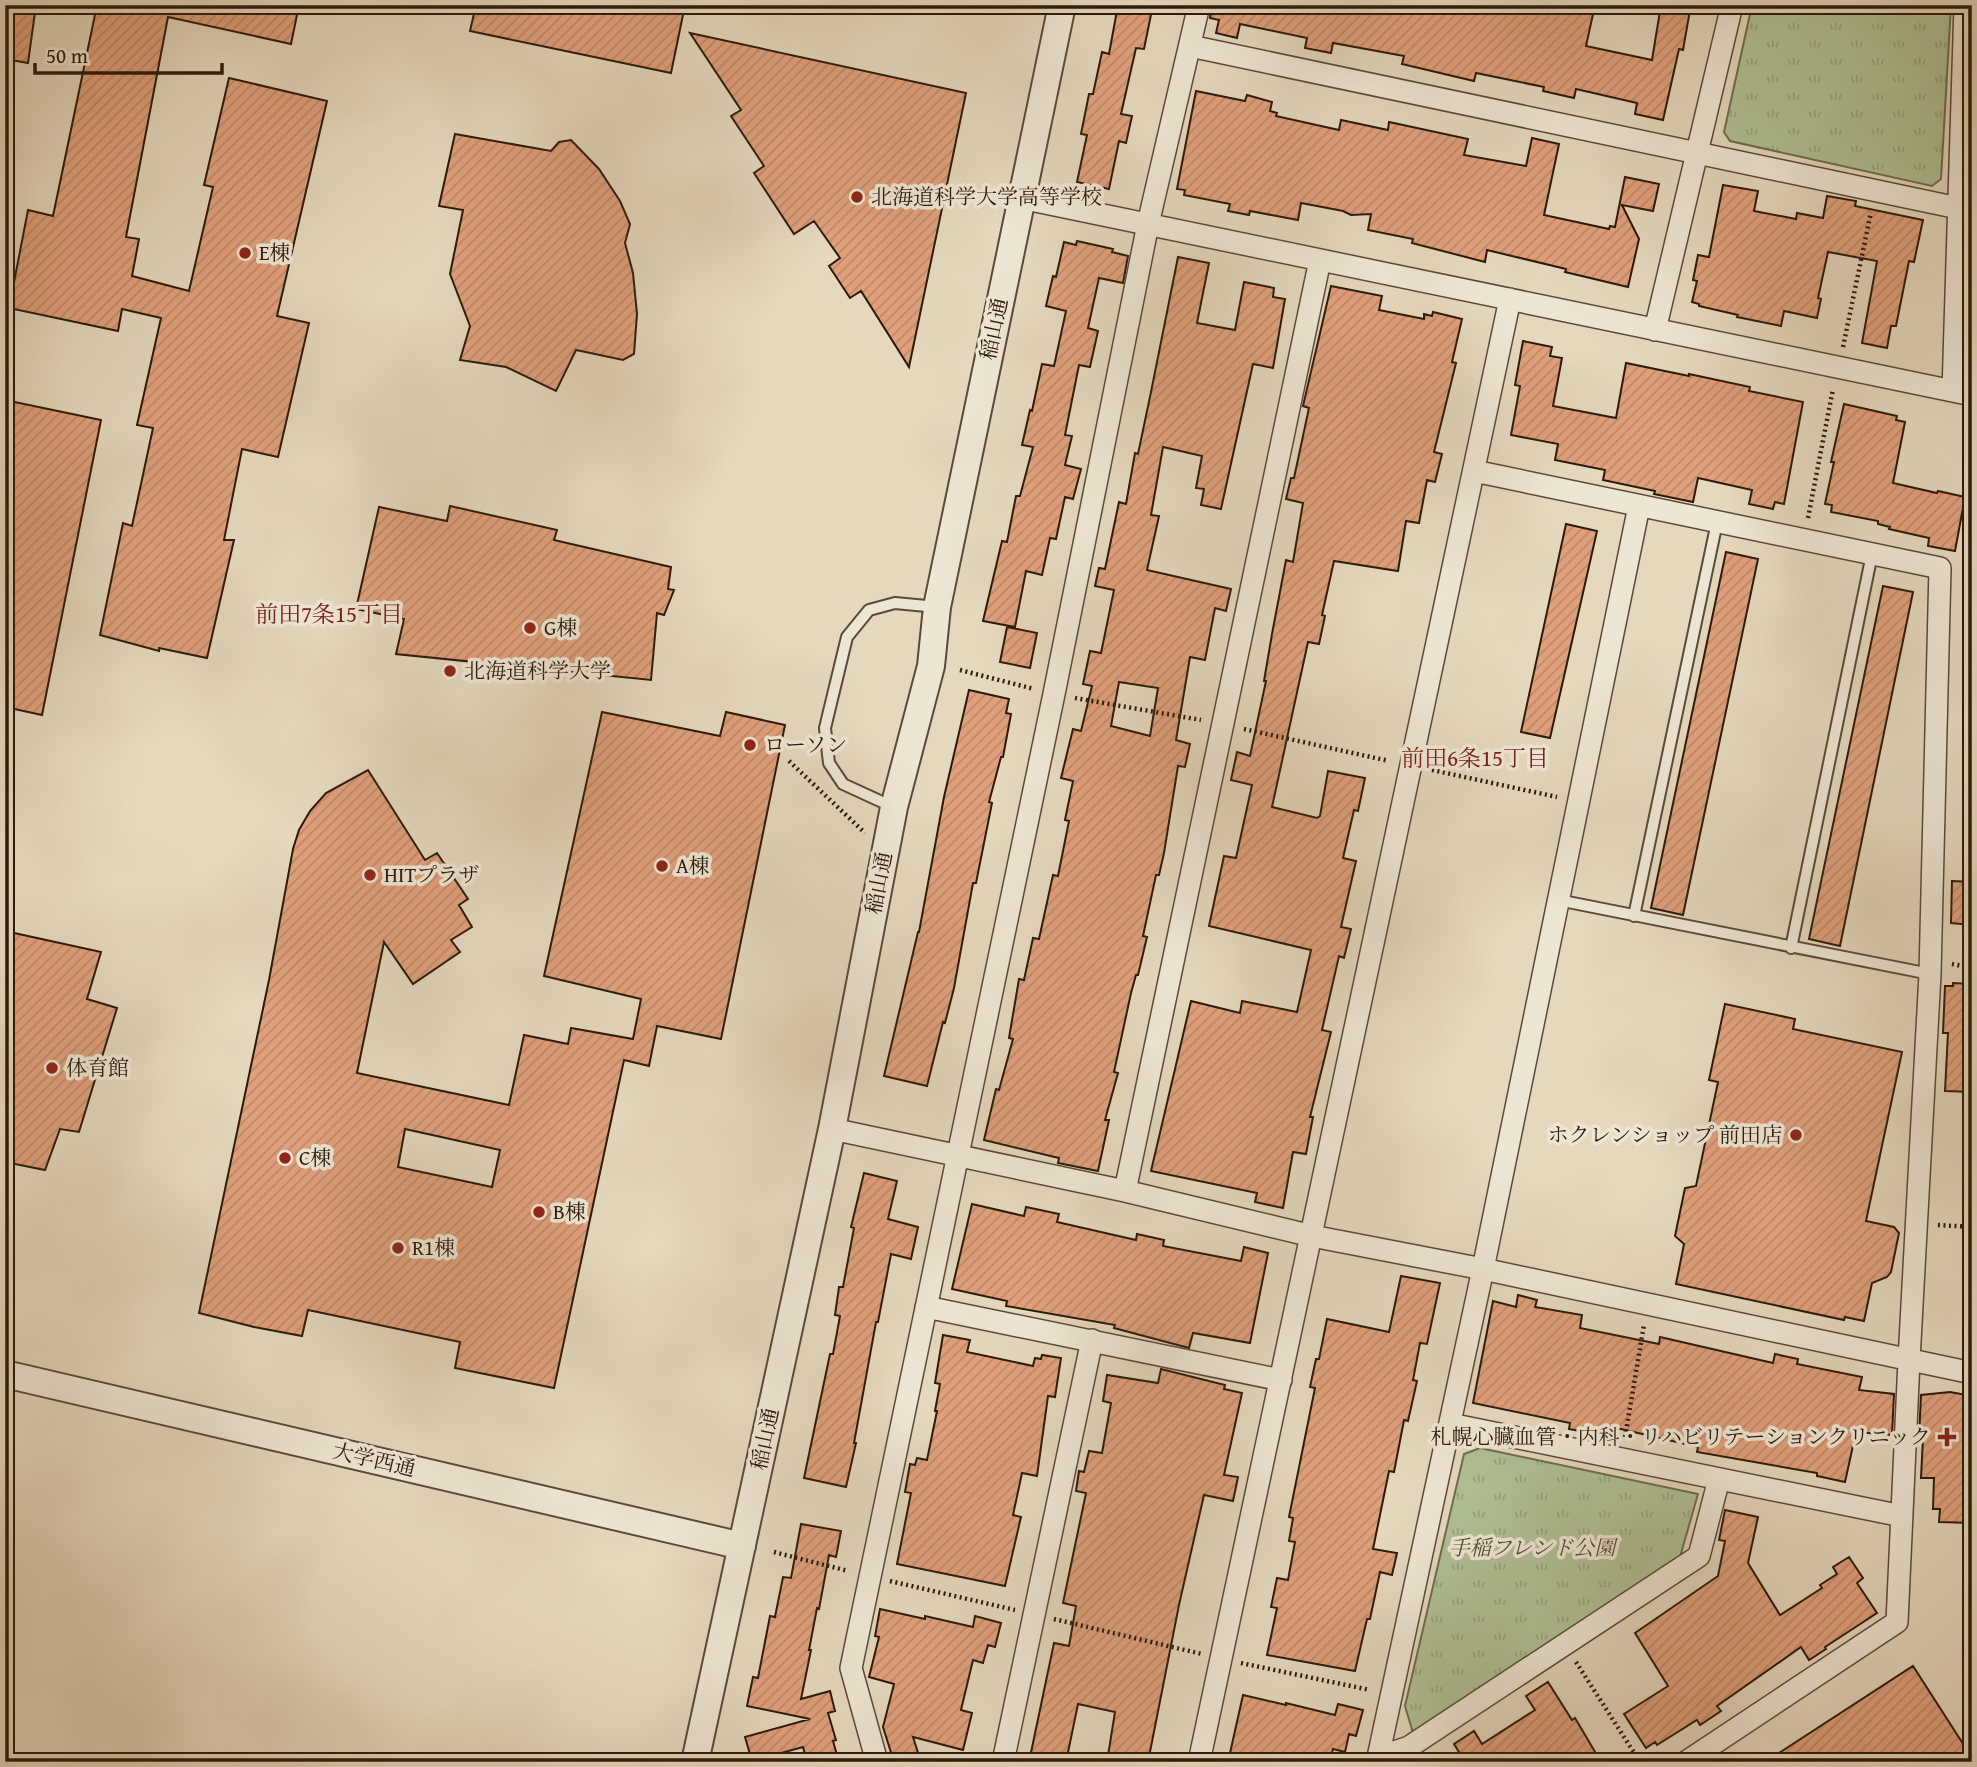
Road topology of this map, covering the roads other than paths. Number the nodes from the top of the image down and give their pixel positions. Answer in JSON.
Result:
{"nodes":[{"id":1,"x":1062,"y":5,"type":"edge"},
{"id":2,"x":1199,"y":5,"type":"edge"},
{"id":3,"x":1732,"y":5,"type":"edge"},
{"id":4,"x":1965,"y":5,"type":"edge"},
{"id":5,"x":1190,"y":46,"type":"junction"},
{"id":6,"x":1697,"y":153,"type":"junction"},
{"id":7,"x":1021,"y":198,"type":"junction"},
{"id":8,"x":1958,"y":208,"type":"junction"},
{"id":9,"x":1148,"y":224,"type":"junction"},
{"id":10,"x":1320,"y":260,"type":"junction"},
{"id":11,"x":1510,"y":299,"type":"junction"},
{"id":12,"x":1655,"y":330,"type":"junction"},
{"id":13,"x":1962,"y":393,"type":"edge"},
{"id":14,"x":1474,"y":471,"type":"junction"},
{"id":15,"x":1639,"y":506,"type":"junction"},
{"id":16,"x":1717,"y":522,"type":"junction"},
{"id":17,"x":1872,"y":554,"type":"junction"},
{"id":18,"x":937,"y":607,"type":"junction"},
{"id":19,"x":894,"y":807,"type":"junction"},
{"id":20,"x":1558,"y":900,"type":"junction"},
{"id":21,"x":1634,"y":916,"type":"junction"},
{"id":22,"x":1791,"y":948,"type":"junction"},
{"id":23,"x":1938,"y":968,"type":"junction"},
{"id":24,"x":832,"y":1129,"type":"junction"},
{"id":25,"x":958,"y":1158,"type":"junction"},
{"id":26,"x":1125,"y":1191,"type":"junction"},
{"id":27,"x":1312,"y":1236,"type":"junction"},
{"id":28,"x":1483,"y":1269,"type":"junction"},
{"id":29,"x":926,"y":1307,"type":"junction"},
{"id":30,"x":1091,"y":1340,"type":"junction"},
{"id":31,"x":1909,"y":1360,"type":"junction"},
{"id":32,"x":1972,"y":1373,"type":"edge"},
{"id":33,"x":5,"y":1374,"type":"edge"},
{"id":34,"x":1281,"y":1380,"type":"junction"},
{"id":35,"x":1450,"y":1424,"type":"junction"},
{"id":36,"x":1719,"y":1479,"type":"junction"},
{"id":37,"x":1902,"y":1516,"type":"junction"},
{"id":38,"x":742,"y":1546,"type":"junction"},
{"id":39,"x":1377,"y":1760,"type":"edge"},
{"id":40,"x":695,"y":1762,"type":"edge"},
{"id":41,"x":877,"y":1762,"type":"edge"},
{"id":42,"x":1003,"y":1762,"type":"edge"},
{"id":43,"x":1199,"y":1762,"type":"edge"},
{"id":44,"x":1686,"y":1762,"type":"edge"}],
"edges":[{"from":1,"to":7,"type":"street","name":"稲山通"},
{"from":2,"to":5,"type":"street"},
{"from":3,"to":6,"type":"street"},
{"from":4,"to":8,"type":"street"},
{"from":5,"to":6,"type":"street"},
{"from":5,"to":9,"type":"street"},
{"from":6,"to":8,"type":"street"},
{"from":6,"to":12,"type":"street"},
{"from":7,"to":9,"type":"street"},
{"from":7,"to":18,"type":"street","name":"稲山通"},
{"from":8,"to":13,"type":"street"},
{"from":9,"to":10,"type":"street"},
{"from":9,"to":25,"type":"street"},
{"from":10,"to":11,"type":"street"},
{"from":10,"to":26,"type":"street"},
{"from":11,"to":12,"type":"street"},
{"from":11,"to":14,"type":"street"},
{"from":12,"to":13,"type":"street"},
{"from":14,"to":15,"type":"street"},
{"from":14,"to":27,"type":"street"},
{"from":15,"to":16,"type":"street"},
{"from":15,"to":20,"type":"street"},
{"from":16,"to":17,"type":"street"},
{"from":16,"to":21,"type":"lane"},
{"from":17,"to":22,"type":"lane"},
{"from":17,"to":23,"type":"street"},
{"from":18,"to":19,"type":"street","name":"稲山通"},
{"from":18,"to":19,"type":"lane"},
{"from":19,"to":24,"type":"street","name":"稲山通"},
{"from":20,"to":21,"type":"lane"},
{"from":20,"to":28,"type":"street"},
{"from":21,"to":22,"type":"lane"},
{"from":22,"to":23,"type":"lane"},
{"from":23,"to":31,"type":"street"},
{"from":24,"to":25,"type":"street"},
{"from":24,"to":38,"type":"street","name":"稲山通"},
{"from":25,"to":26,"type":"street"},
{"from":25,"to":29,"type":"street"},
{"from":26,"to":27,"type":"street"},
{"from":27,"to":28,"type":"street"},
{"from":27,"to":34,"type":"street"},
{"from":28,"to":31,"type":"street"},
{"from":28,"to":35,"type":"street"},
{"from":29,"to":30,"type":"street"},
{"from":29,"to":41,"type":"street"},
{"from":30,"to":34,"type":"street"},
{"from":30,"to":42,"type":"street"},
{"from":31,"to":32,"type":"street"},
{"from":31,"to":37,"type":"street"},
{"from":33,"to":38,"type":"street","name":"大学西通"},
{"from":34,"to":43,"type":"street"},
{"from":35,"to":36,"type":"street"},
{"from":35,"to":39,"type":"street"},
{"from":36,"to":37,"type":"street"},
{"from":36,"to":39,"type":"street"},
{"from":37,"to":44,"type":"street"},
{"from":38,"to":40,"type":"street","name":"稲山通"}]}
